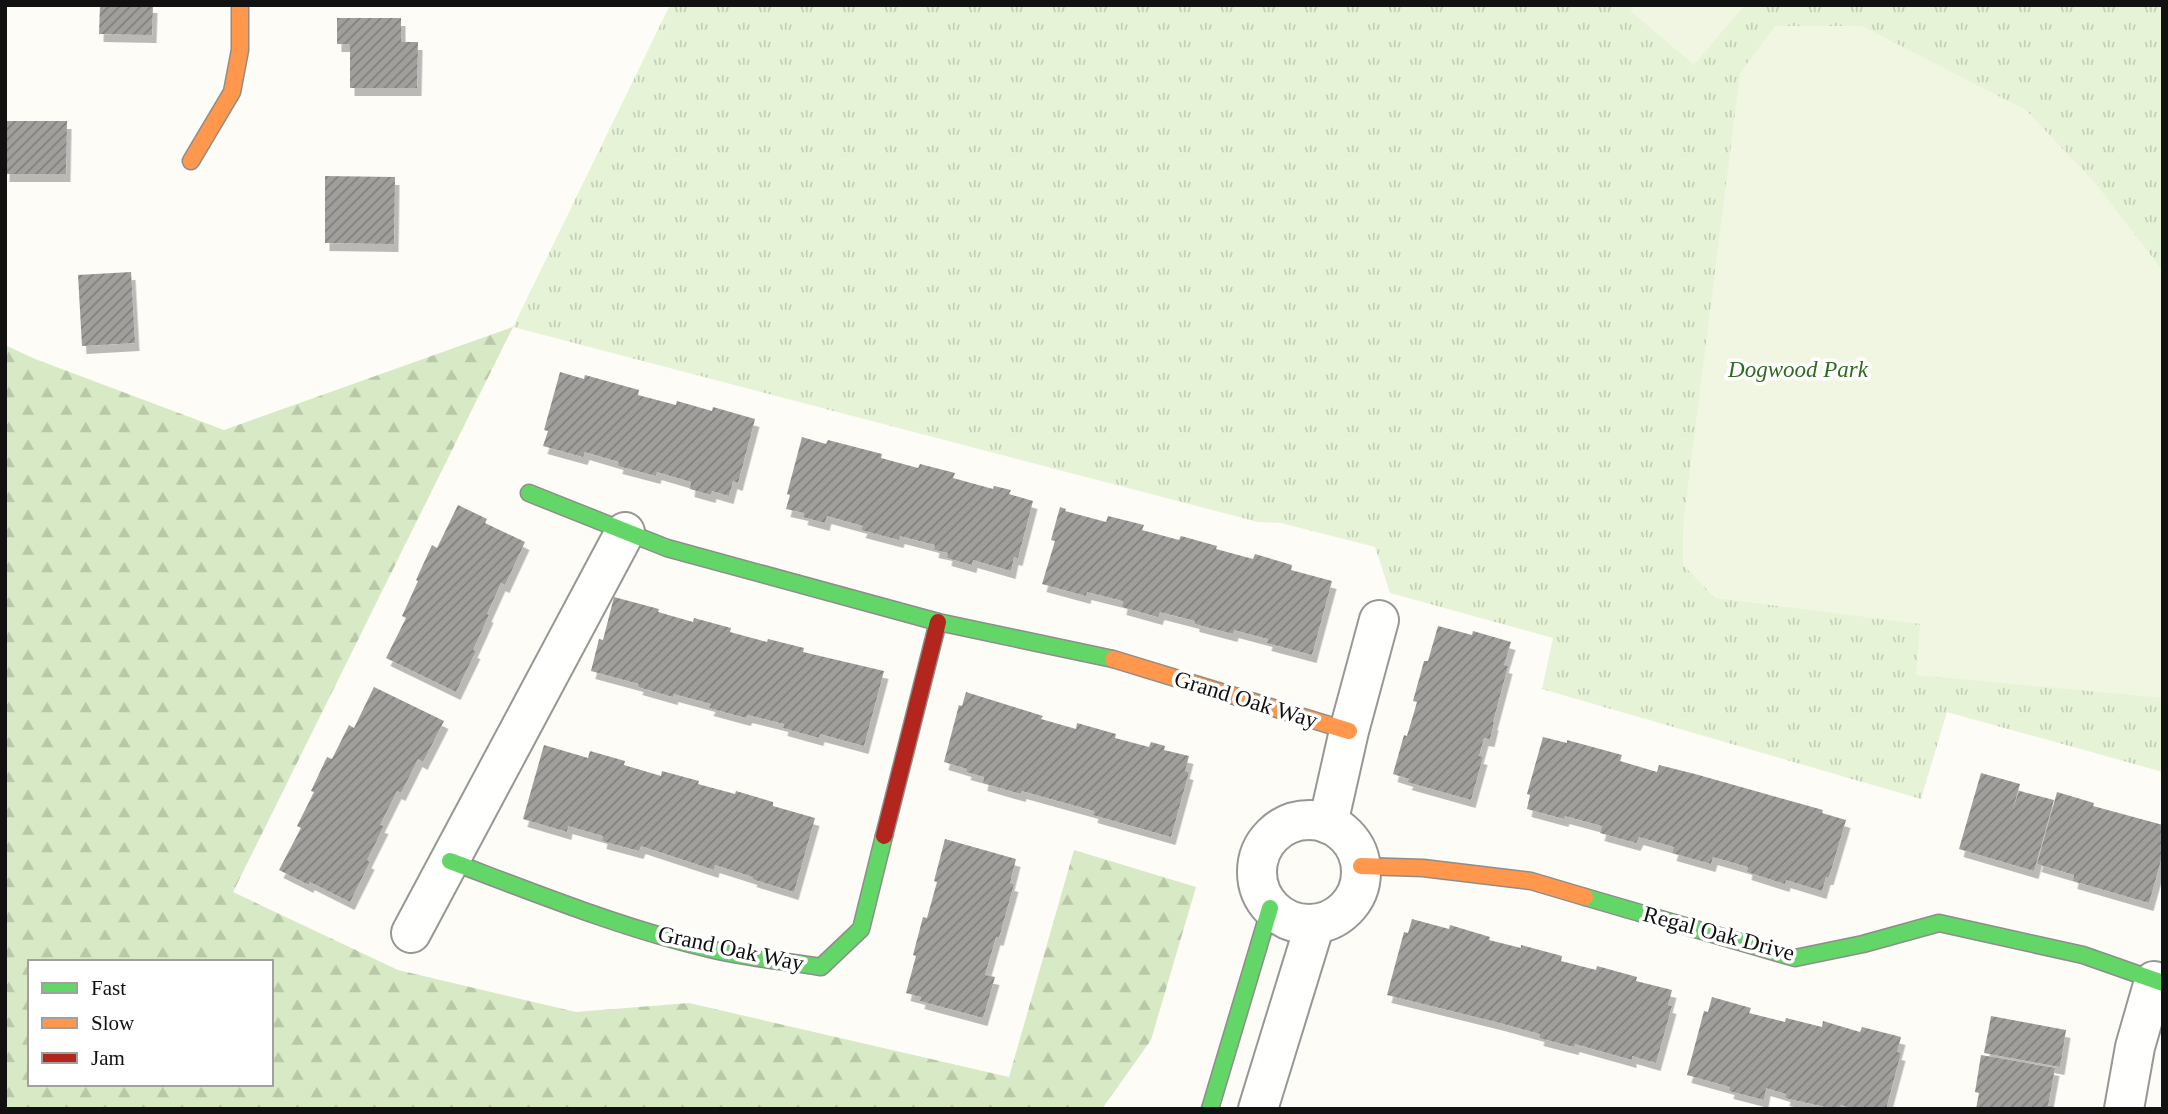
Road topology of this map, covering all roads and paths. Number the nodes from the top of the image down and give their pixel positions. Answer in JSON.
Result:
{"nodes":[{"id":1,"x":240,"y":5,"type":"edge"},
{"id":2,"x":191,"y":161,"type":"dead end"},
{"id":3,"x":529,"y":493,"type":"dead end"},
{"id":4,"x":625,"y":533,"type":"junction"},
{"id":5,"x":1379,"y":620,"type":"dead end"},
{"id":6,"x":938,"y":622,"type":"junction"},
{"id":7,"x":1349,"y":731,"type":"junction"},
{"id":8,"x":1328,"y":824,"type":"junction"},
{"id":9,"x":450,"y":861,"type":"junction"},
{"id":10,"x":1361,"y":866,"type":"junction"},
{"id":11,"x":1270,"y":908,"type":"junction"},
{"id":12,"x":1315,"y":924,"type":"junction"},
{"id":13,"x":411,"y":933,"type":"dead end"},
{"id":14,"x":2158,"y":982,"type":"edge"},
{"id":15,"x":1210,"y":1109,"type":"edge"},
{"id":16,"x":1258,"y":1109,"type":"edge"},
{"id":17,"x":2124,"y":1109,"type":"edge"}],
"edges":[{"from":1,"to":2,"type":"street"},
{"from":3,"to":4,"type":"street","name":"Grand Oak Way"},
{"from":4,"to":6,"type":"street","name":"Grand Oak Way"},
{"from":4,"to":9,"type":"street"},
{"from":5,"to":7,"type":"street","name":"Grand Oak Way"},
{"from":6,"to":7,"type":"street","name":"Grand Oak Way"},
{"from":6,"to":9,"type":"street","name":"Grand Oak Way"},
{"from":7,"to":8,"type":"street","name":"Grand Oak Way"},
{"from":8,"to":10,"type":"street"},
{"from":8,"to":11,"type":"street"},
{"from":9,"to":13,"type":"street"},
{"from":10,"to":12,"type":"street"},
{"from":10,"to":14,"type":"street","name":"Regal Oak Drive"},
{"from":11,"to":12,"type":"street"},
{"from":11,"to":15,"type":"street"},
{"from":12,"to":16,"type":"street"},
{"from":14,"to":17,"type":"street","name":"Regal Oak Drive"}]}
